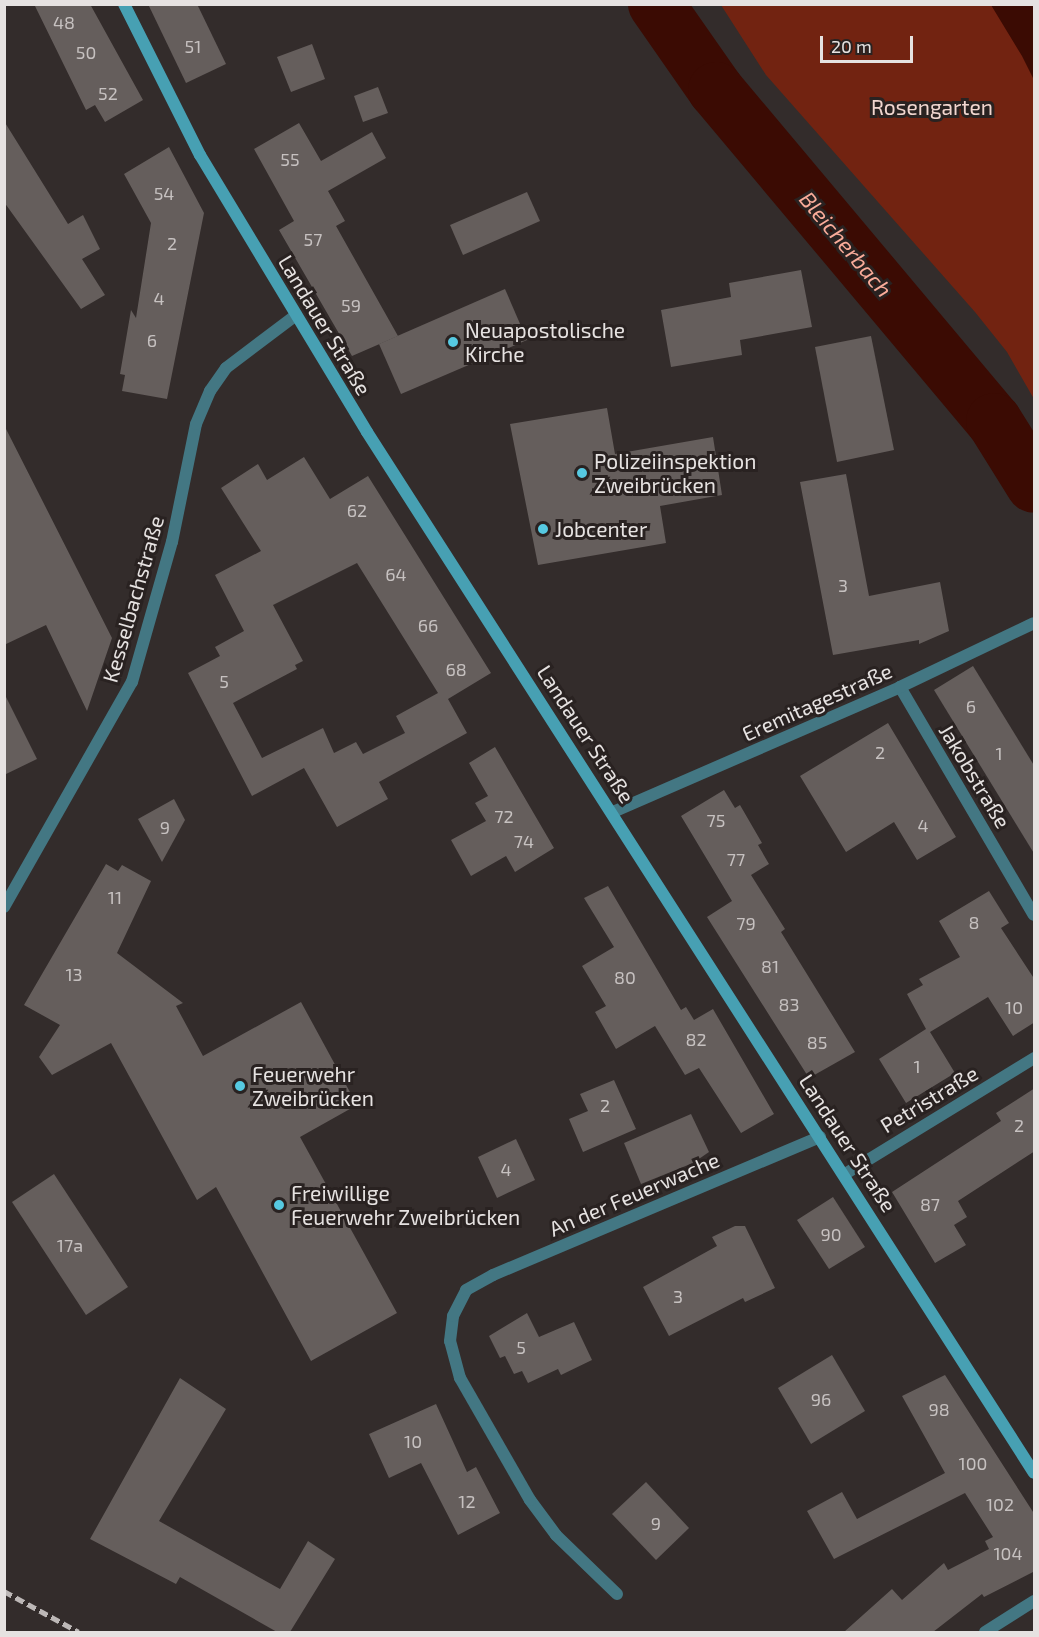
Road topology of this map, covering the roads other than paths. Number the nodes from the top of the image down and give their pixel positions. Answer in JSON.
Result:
{"nodes":[{"id":1,"x":124,"y":4,"type":"edge"},
{"id":2,"x":296,"y":315,"type":"junction"},
{"id":3,"x":1035,"y":623,"type":"edge"},
{"id":4,"x":900,"y":687,"type":"junction"},
{"id":5,"x":614,"y":812,"type":"junction"},
{"id":6,"x":4,"y":907,"type":"edge"},
{"id":7,"x":1035,"y":915,"type":"edge"},
{"id":8,"x":1035,"y":1058,"type":"edge"},
{"id":9,"x":820,"y":1137,"type":"junction"},
{"id":10,"x":845,"y":1174,"type":"junction"},
{"id":11,"x":1035,"y":1473,"type":"edge"},
{"id":12,"x":617,"y":1594,"type":"dead end"},
{"id":13,"x":1035,"y":1601,"type":"edge"},
{"id":14,"x":985,"y":1632,"type":"edge"}],
"edges":[{"from":1,"to":2,"type":"main road","name":"Landauer Straße"},
{"from":2,"to":5,"type":"main road","name":"Landauer Straße"},
{"from":2,"to":6,"type":"street","name":"Kesselbachstraße"},
{"from":3,"to":4,"type":"street","name":"Eremitagestraße"},
{"from":4,"to":5,"type":"street","name":"Eremitagestraße"},
{"from":4,"to":7,"type":"street","name":"Jakobstraße"},
{"from":5,"to":9,"type":"main road","name":"Landauer Straße"},
{"from":8,"to":10,"type":"street","name":"Petristraße"},
{"from":9,"to":10,"type":"main road","name":"Landauer Straße"},
{"from":9,"to":12,"type":"street","name":"An der Feuerwache"},
{"from":10,"to":11,"type":"main road","name":"Landauer Straße"},
{"from":13,"to":14,"type":"street"}]}
